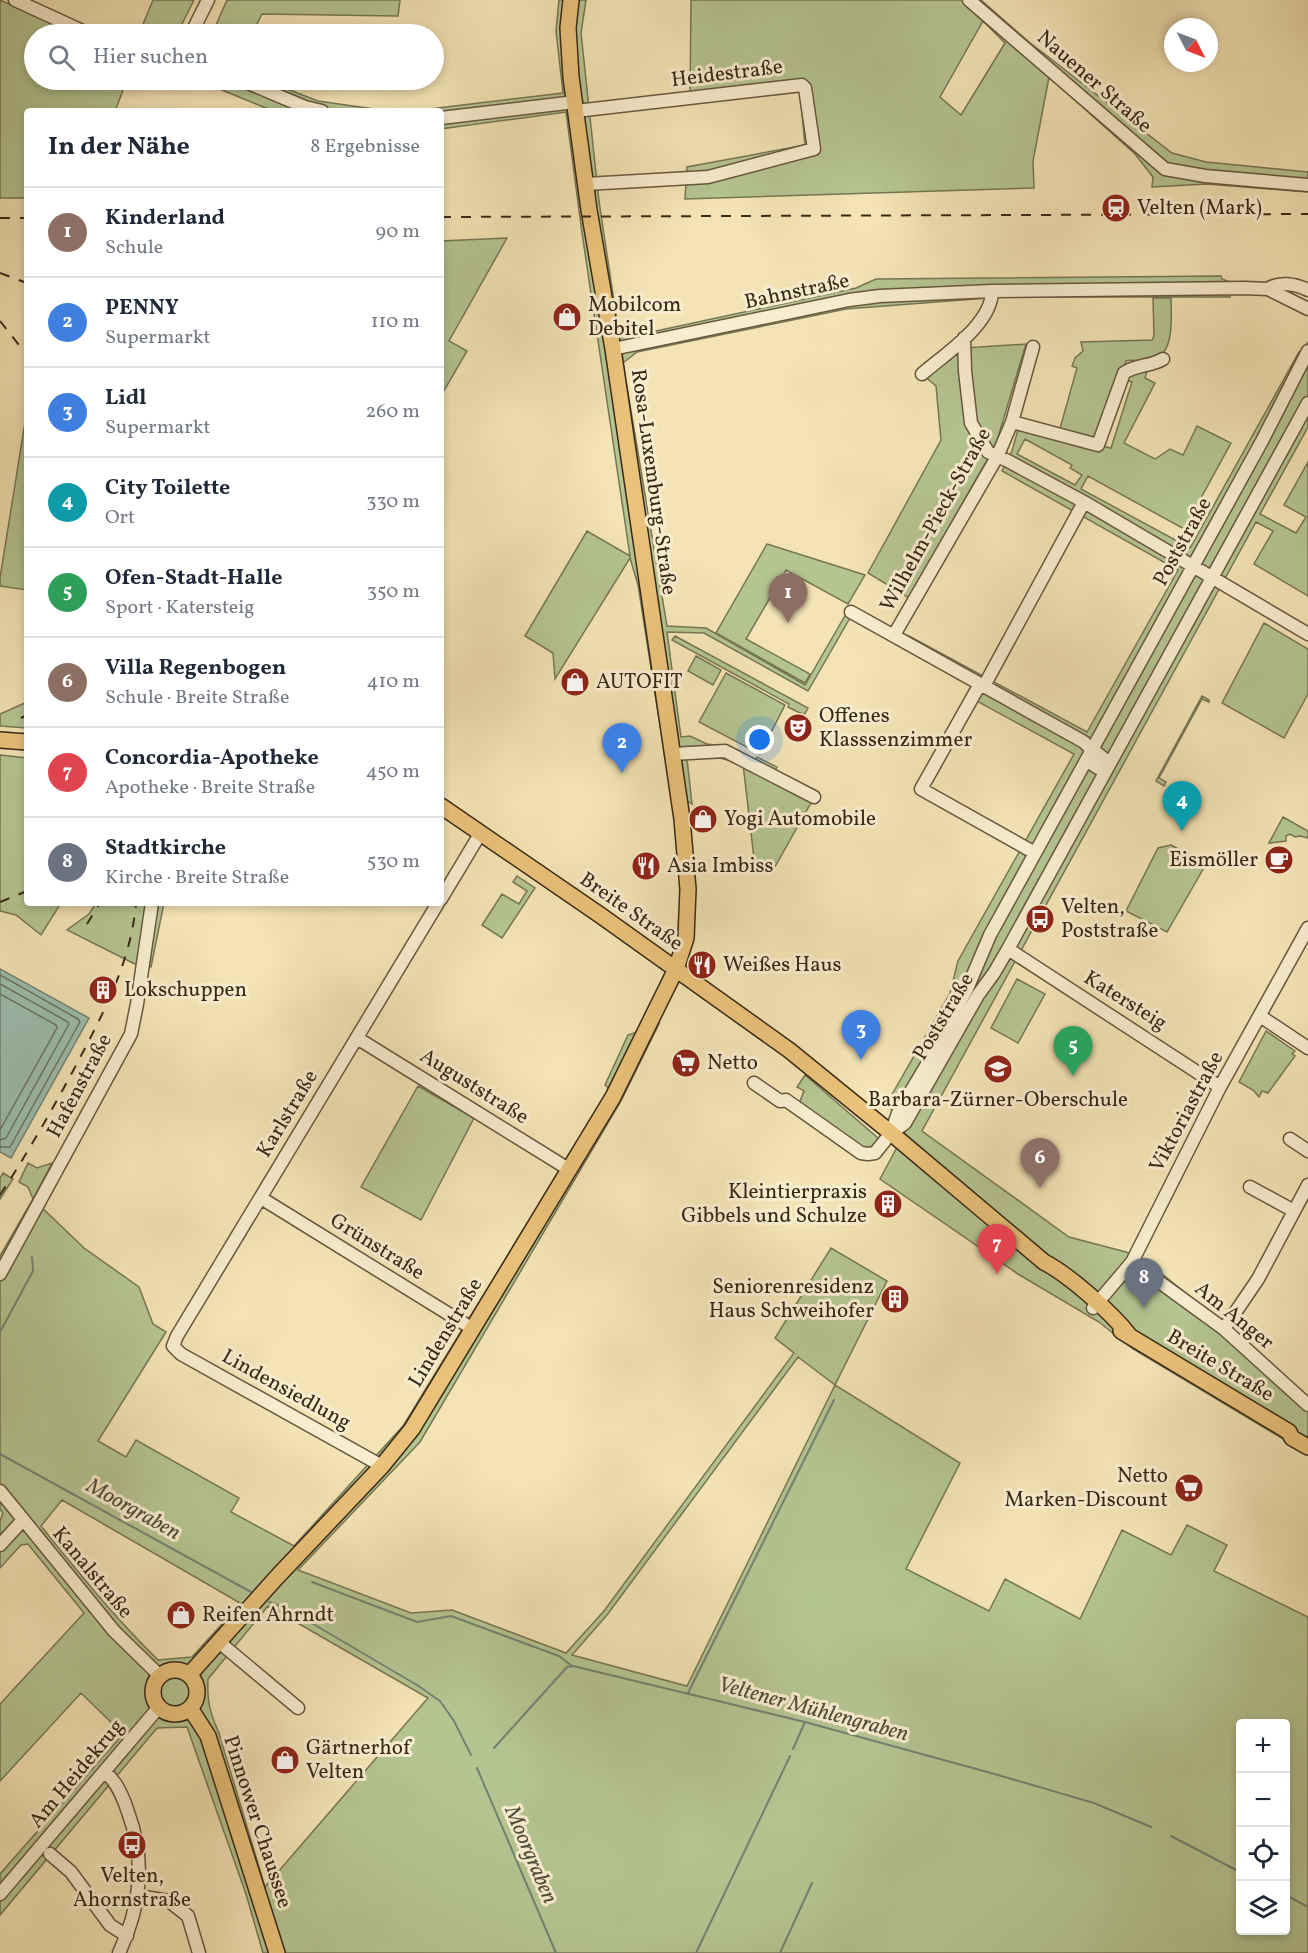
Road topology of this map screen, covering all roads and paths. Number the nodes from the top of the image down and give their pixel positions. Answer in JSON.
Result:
{"nodes":[{"id":1,"x":15,"y":0,"type":"edge"},
{"id":2,"x":208,"y":0,"type":"edge"},
{"id":3,"x":571,"y":0,"type":"edge"},
{"id":4,"x":969,"y":0,"type":"edge"},
{"id":5,"x":989,"y":0,"type":"edge"},
{"id":6,"x":982,"y":12,"type":"junction"},
{"id":7,"x":67,"y":24,"type":"edge"},
{"id":8,"x":196,"y":24,"type":"edge"},
{"id":9,"x":265,"y":90,"type":"edge"},
{"id":10,"x":576,"y":106,"type":"junction"},
{"id":11,"x":309,"y":108,"type":"edge"},
{"id":12,"x":444,"y":118,"type":"edge"},
{"id":13,"x":586,"y":184,"type":"junction"},
{"id":14,"x":1308,"y":185,"type":"edge"},
{"id":15,"x":1268,"y":289,"type":"junction"},
{"id":16,"x":1308,"y":290,"type":"edge"},
{"id":17,"x":992,"y":291,"type":"junction"},
{"id":18,"x":1308,"y":309,"type":"edge"},
{"id":19,"x":964,"y":338,"type":"junction"},
{"id":20,"x":1033,"y":347,"type":"dead end"},
{"id":21,"x":613,"y":349,"type":"junction"},
{"id":22,"x":1308,"y":351,"type":"edge"},
{"id":23,"x":1163,"y":359,"type":"dead end"},
{"id":24,"x":922,"y":374,"type":"dead end"},
{"id":25,"x":1308,"y":403,"type":"edge"},
{"id":26,"x":1012,"y":422,"type":"junction"},
{"id":27,"x":996,"y":457,"type":"junction"},
{"id":28,"x":1084,"y":502,"type":"junction"},
{"id":29,"x":1192,"y":565,"type":"junction"},
{"id":30,"x":1212,"y":577,"type":"junction"},
{"id":31,"x":851,"y":612,"type":"dead end"},
{"id":32,"x":1308,"y":634,"type":"edge"},
{"id":33,"x":894,"y":635,"type":"junction"},
{"id":34,"x":982,"y":685,"type":"junction"},
{"id":35,"x":0,"y":740,"type":"edge"},
{"id":36,"x":24,"y":742,"type":"edge"},
{"id":37,"x":672,"y":754,"type":"junction"},
{"id":38,"x":1089,"y":754,"type":"junction"},
{"id":39,"x":1108,"y":766,"type":"junction"},
{"id":40,"x":814,"y":797,"type":"dead end"},
{"id":41,"x":444,"y":808,"type":"edge"},
{"id":42,"x":480,"y":834,"type":"junction"},
{"id":43,"x":1035,"y":853,"type":"junction"},
{"id":44,"x":444,"y":894,"type":"edge"},
{"id":45,"x":152,"y":906,"type":"edge"},
{"id":46,"x":436,"y":906,"type":"edge"},
{"id":47,"x":1308,"y":928,"type":"edge"},
{"id":48,"x":989,"y":938,"type":"junction"},
{"id":49,"x":1008,"y":949,"type":"junction"},
{"id":50,"x":676,"y":969,"type":"junction"},
{"id":51,"x":1260,"y":1016,"type":"junction"},
{"id":52,"x":357,"y":1038,"type":"junction"},
{"id":53,"x":1308,"y":1048,"type":"edge"},
{"id":54,"x":754,"y":1083,"type":"dead end"},
{"id":55,"x":1221,"y":1087,"type":"junction"},
{"id":56,"x":891,"y":1133,"type":"junction"},
{"id":57,"x":1290,"y":1139,"type":"dead end"},
{"id":58,"x":1308,"y":1151,"type":"edge"},
{"id":59,"x":570,"y":1170,"type":"junction"},
{"id":60,"x":1308,"y":1185,"type":"edge"},
{"id":61,"x":1250,"y":1187,"type":"dead end"},
{"id":62,"x":261,"y":1198,"type":"junction"},
{"id":63,"x":1294,"y":1211,"type":"junction"},
{"id":64,"x":1132,"y":1262,"type":"junction"},
{"id":65,"x":0,"y":1274,"type":"edge"},
{"id":66,"x":1095,"y":1306,"type":"junction"},
{"id":67,"x":473,"y":1329,"type":"junction"},
{"id":68,"x":1224,"y":1329,"type":"junction"},
{"id":69,"x":173,"y":1346,"type":"joint"},
{"id":70,"x":1308,"y":1405,"type":"edge"},
{"id":71,"x":1289,"y":1432,"type":"junction"},
{"id":72,"x":1308,"y":1438,"type":"edge"},
{"id":73,"x":1308,"y":1447,"type":"edge"},
{"id":74,"x":382,"y":1466,"type":"junction"},
{"id":75,"x":0,"y":1491,"type":"edge"},
{"id":76,"x":23,"y":1520,"type":"junction"},
{"id":77,"x":0,"y":1545,"type":"edge"},
{"id":78,"x":219,"y":1642,"type":"junction"},
{"id":79,"x":189,"y":1675,"type":"junction"},
{"id":80,"x":160,"y":1676,"type":"junction"},
{"id":81,"x":159,"y":1707,"type":"junction"},
{"id":82,"x":190,"y":1708,"type":"junction"},
{"id":83,"x":297,"y":1708,"type":"dead end"},
{"id":84,"x":105,"y":1772,"type":"junction"},
{"id":85,"x":50,"y":1854,"type":"dead end"},
{"id":86,"x":0,"y":1894,"type":"edge"},
{"id":87,"x":138,"y":1896,"type":"junction"},
{"id":88,"x":127,"y":1936,"type":"junction"},
{"id":89,"x":119,"y":1953,"type":"edge"},
{"id":90,"x":200,"y":1953,"type":"edge"},
{"id":91,"x":277,"y":1953,"type":"edge"}],
"edges":[{"from":1,"to":7,"type":"street"},
{"from":2,"to":8,"type":"street"},
{"from":3,"to":10,"type":"main road","name":"Rosa-Luxemburg-Straße"},
{"from":4,"to":6,"type":"street","name":"Nauener Straße"},
{"from":5,"to":6,"type":"street"},
{"from":6,"to":14,"type":"street","name":"Nauener Straße"},
{"from":9,"to":11,"type":"street"},
{"from":10,"to":12,"type":"street"},
{"from":10,"to":13,"type":"main road","name":"Rosa-Luxemburg-Straße"},
{"from":10,"to":13,"type":"street","name":"Heidestraße"},
{"from":13,"to":21,"type":"main road","name":"Rosa-Luxemburg-Straße"},
{"from":15,"to":16,"type":"street","name":"Bahnstraße"},
{"from":15,"to":17,"type":"street","name":"Bahnstraße"},
{"from":15,"to":18,"type":"street","name":"Bahnstraße"},
{"from":17,"to":19,"type":"street"},
{"from":17,"to":21,"type":"street","name":"Bahnstraße"},
{"from":19,"to":24,"type":"street"},
{"from":19,"to":27,"type":"street"},
{"from":20,"to":26,"type":"street","name":"Wilhelm-Pieck-Straße"},
{"from":21,"to":37,"type":"main road","name":"Rosa-Luxemburg-Straße"},
{"from":22,"to":29,"type":"street","name":"Poststraße"},
{"from":23,"to":26,"type":"street","name":"Wilhelm-Pieck-Straße"},
{"from":25,"to":30,"type":"street","name":"Poststraße"},
{"from":26,"to":27,"type":"street","name":"Wilhelm-Pieck-Straße"},
{"from":27,"to":28,"type":"street"},
{"from":27,"to":33,"type":"street","name":"Wilhelm-Pieck-Straße"},
{"from":28,"to":29,"type":"street"},
{"from":28,"to":34,"type":"street"},
{"from":29,"to":30,"type":"street"},
{"from":29,"to":38,"type":"street","name":"Poststraße"},
{"from":30,"to":32,"type":"street"},
{"from":30,"to":39,"type":"street","name":"Poststraße"},
{"from":31,"to":33,"type":"street"},
{"from":33,"to":34,"type":"street"},
{"from":34,"to":38,"type":"street"},
{"from":34,"to":43,"type":"street"},
{"from":35,"to":36,"type":"main road"},
{"from":37,"to":40,"type":"street"},
{"from":37,"to":50,"type":"main road","name":"Rosa-Luxemburg-Straße"},
{"from":38,"to":39,"type":"street"},
{"from":38,"to":43,"type":"street","name":"Poststraße"},
{"from":39,"to":49,"type":"street","name":"Poststraße"},
{"from":41,"to":42,"type":"main road","name":"Breite Straße"},
{"from":42,"to":44,"type":"street"},
{"from":42,"to":50,"type":"main road","name":"Breite Straße"},
{"from":43,"to":48,"type":"street","name":"Poststraße"},
{"from":45,"to":65,"type":"street","name":"Hafenstraße"},
{"from":46,"to":52,"type":"street","name":"Karlstraße"},
{"from":47,"to":51,"type":"street","name":"Viktoriastraße"},
{"from":48,"to":49,"type":"street","name":"Katersteig"},
{"from":48,"to":56,"type":"street","name":"Poststraße"},
{"from":49,"to":55,"type":"street","name":"Katersteig"},
{"from":49,"to":56,"type":"street","name":"Poststraße"},
{"from":50,"to":56,"type":"main road","name":"Breite Straße"},
{"from":50,"to":59,"type":"main road","name":"Lindenstraße"},
{"from":51,"to":53,"type":"street"},
{"from":51,"to":55,"type":"street","name":"Viktoriastraße"},
{"from":52,"to":59,"type":"street","name":"Auguststraße"},
{"from":52,"to":62,"type":"street","name":"Karlstraße"},
{"from":54,"to":56,"type":"street"},
{"from":55,"to":64,"type":"street","name":"Viktoriastraße"},
{"from":56,"to":66,"type":"main road","name":"Breite Straße"},
{"from":57,"to":58,"type":"street"},
{"from":59,"to":67,"type":"main road","name":"Lindenstraße"},
{"from":60,"to":63,"type":"street"},
{"from":61,"to":63,"type":"street"},
{"from":62,"to":67,"type":"street","name":"Grünstraße"},
{"from":62,"to":69,"type":"street","name":"Karlstraße"},
{"from":63,"to":68,"type":"street"},
{"from":64,"to":66,"type":"street","name":"Viktoriastraße"},
{"from":64,"to":68,"type":"street","name":"Am Anger"},
{"from":66,"to":71,"type":"main road","name":"Breite Straße"},
{"from":67,"to":74,"type":"main road","name":"Lindenstraße"},
{"from":68,"to":70,"type":"street","name":"Am Anger"},
{"from":69,"to":74,"type":"street","name":"Lindensiedlung"},
{"from":71,"to":72,"type":"main road","name":"Breite Straße"},
{"from":71,"to":73,"type":"main road","name":"Breite Straße"},
{"from":74,"to":78,"type":"main road","name":"Lindenstraße"},
{"from":75,"to":76,"type":"street","name":"Kanalstraße"},
{"from":76,"to":77,"type":"street"},
{"from":76,"to":80,"type":"street","name":"Kanalstraße"},
{"from":78,"to":79,"type":"main road","name":"Lindenstraße"},
{"from":78,"to":83,"type":"street"},
{"from":79,"to":80,"type":"main road"},
{"from":79,"to":82,"type":"main road"},
{"from":80,"to":81,"type":"main road"},
{"from":81,"to":82,"type":"main road"},
{"from":81,"to":84,"type":"street","name":"Am Heidekrug"},
{"from":82,"to":91,"type":"main road","name":"Pinnower Chaussee"},
{"from":84,"to":86,"type":"street","name":"Am Heidekrug"},
{"from":84,"to":87,"type":"street"},
{"from":85,"to":88,"type":"street"},
{"from":87,"to":88,"type":"street"},
{"from":87,"to":90,"type":"street"},
{"from":88,"to":89,"type":"street"}]}
